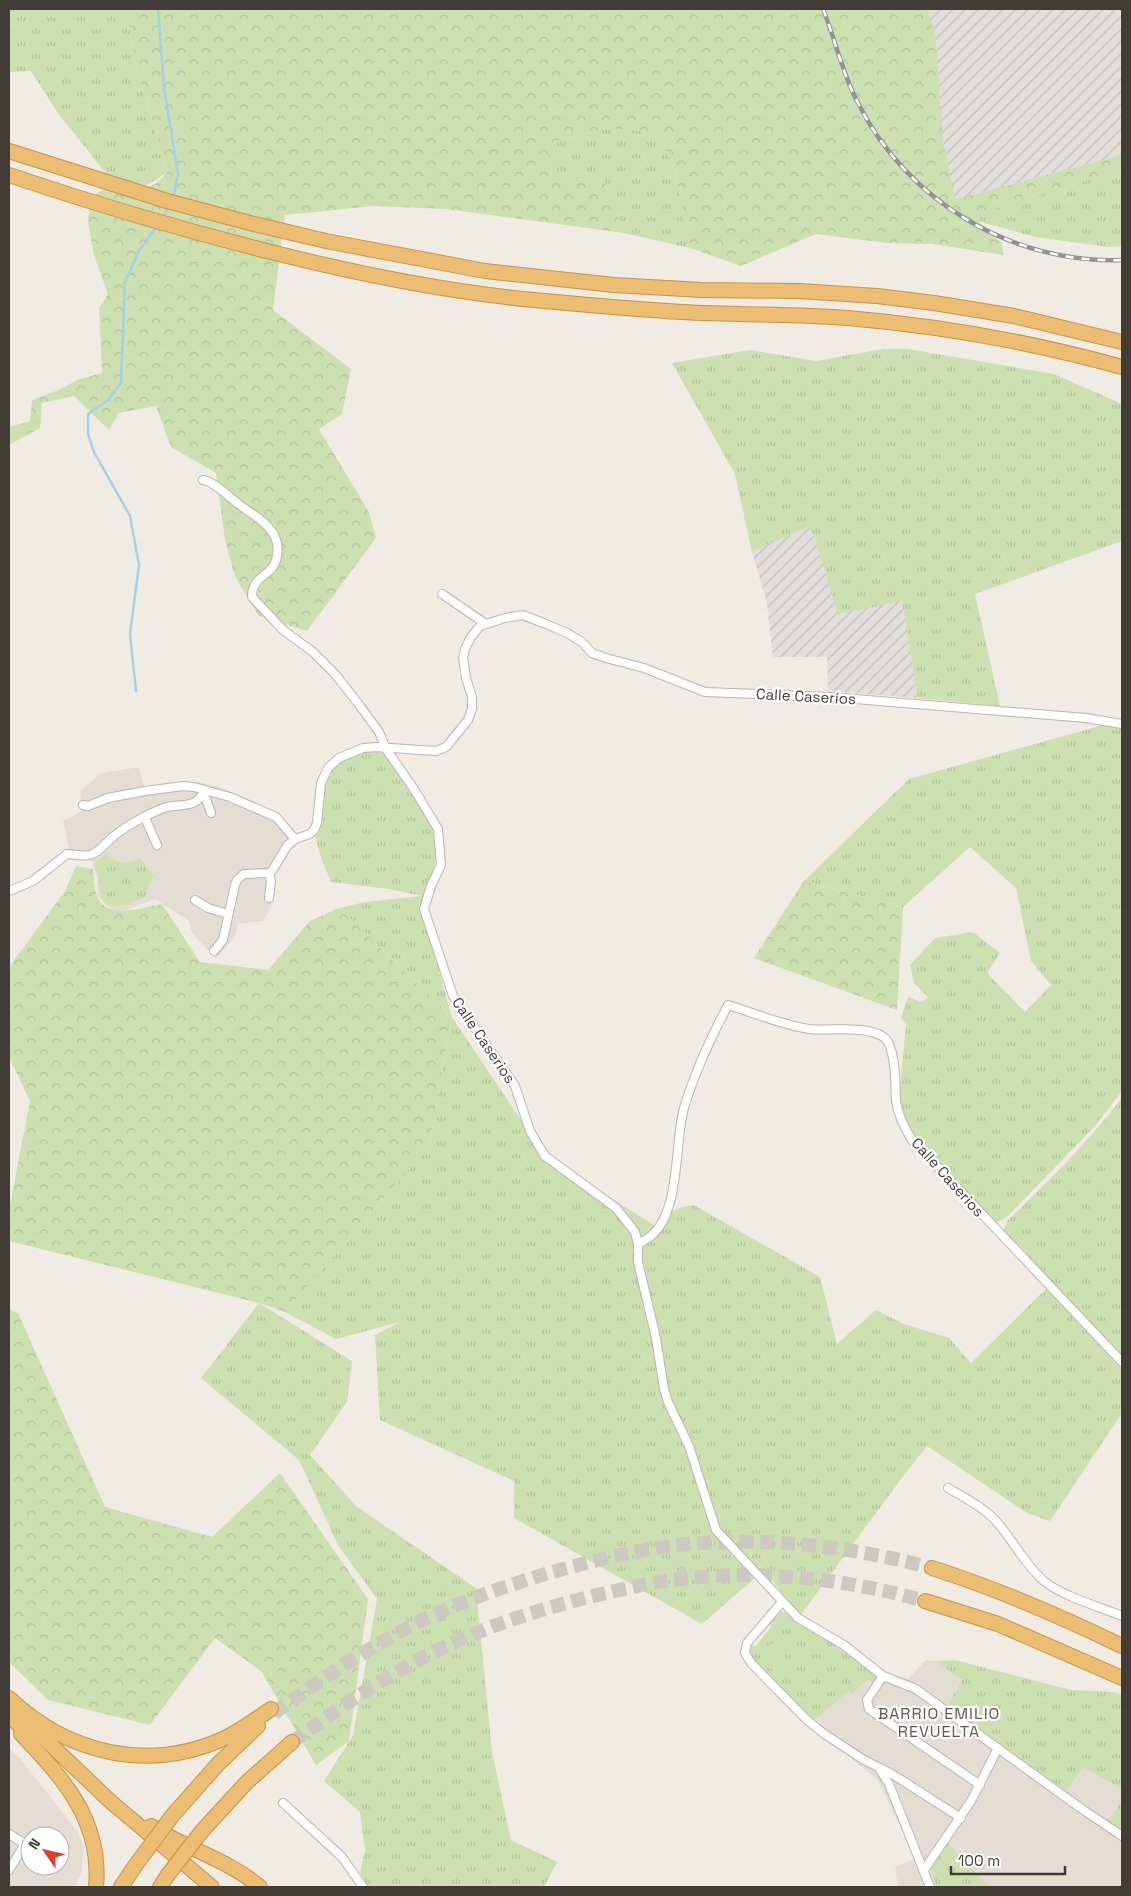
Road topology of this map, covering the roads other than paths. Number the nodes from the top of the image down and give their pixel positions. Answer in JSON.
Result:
{"nodes":[{"id":1,"x":9,"y":151,"type":"edge"},
{"id":2,"x":9,"y":175,"type":"edge"},
{"id":3,"x":1122,"y":342,"type":"edge"},
{"id":4,"x":1122,"y":367,"type":"edge"},
{"id":5,"x":203,"y":480,"type":"dead end"},
{"id":6,"x":442,"y":594,"type":"dead end"},
{"id":7,"x":486,"y":624,"type":"junction"},
{"id":8,"x":1122,"y":724,"type":"edge"},
{"id":9,"x":386,"y":749,"type":"junction"},
{"id":10,"x":203,"y":793,"type":"junction"},
{"id":11,"x":83,"y":805,"type":"dead end"},
{"id":12,"x":211,"y":813,"type":"dead end"},
{"id":13,"x":145,"y":818,"type":"junction"},
{"id":14,"x":295,"y":839,"type":"junction"},
{"id":15,"x":157,"y":845,"type":"dead end"},
{"id":16,"x":269,"y":873,"type":"junction"},
{"id":17,"x":9,"y":891,"type":"edge"},
{"id":18,"x":269,"y":898,"type":"dead end"},
{"id":19,"x":195,"y":900,"type":"dead end"},
{"id":20,"x":228,"y":914,"type":"junction"},
{"id":21,"x":214,"y":951,"type":"dead end"},
{"id":22,"x":638,"y":1244,"type":"junction"},
{"id":23,"x":1122,"y":1362,"type":"edge"},
{"id":24,"x":948,"y":1488,"type":"dead end"},
{"id":25,"x":932,"y":1568,"type":"tunnel mouth"},
{"id":26,"x":925,"y":1601,"type":"tunnel mouth"},
{"id":27,"x":782,"y":1602,"type":"junction"},
{"id":28,"x":1122,"y":1616,"type":"edge"},
{"id":29,"x":1122,"y":1646,"type":"edge"},
{"id":30,"x":883,"y":1676,"type":"junction"},
{"id":31,"x":1122,"y":1678,"type":"edge"},
{"id":32,"x":9,"y":1698,"type":"edge"},
{"id":33,"x":9,"y":1705,"type":"edge"},
{"id":34,"x":9,"y":1715,"type":"edge"},
{"id":35,"x":9,"y":1721,"type":"edge"},
{"id":36,"x":292,"y":1742,"type":"tunnel mouth"},
{"id":37,"x":998,"y":1748,"type":"junction"},
{"id":38,"x":879,"y":1767,"type":"junction"},
{"id":39,"x":980,"y":1785,"type":"junction"},
{"id":40,"x":96,"y":1786,"type":"junction"},
{"id":41,"x":283,"y":1803,"type":"dead end"},
{"id":42,"x":961,"y":1818,"type":"junction"},
{"id":43,"x":9,"y":1834,"type":"edge"},
{"id":44,"x":1122,"y":1836,"type":"edge"},
{"id":45,"x":9,"y":1870,"type":"edge"},
{"id":46,"x":924,"y":1870,"type":"junction"},
{"id":47,"x":169,"y":1880,"type":"edge"},
{"id":48,"x":96,"y":1887,"type":"edge"},
{"id":49,"x":121,"y":1887,"type":"edge"},
{"id":50,"x":198,"y":1887,"type":"edge"},
{"id":51,"x":204,"y":1887,"type":"edge"},
{"id":52,"x":212,"y":1887,"type":"edge"},
{"id":53,"x":260,"y":1887,"type":"edge"},
{"id":54,"x":363,"y":1887,"type":"edge"},
{"id":55,"x":930,"y":1887,"type":"edge"}],
"edges":[{"from":1,"to":3,"type":"highway"},
{"from":2,"to":4,"type":"highway"},
{"from":5,"to":9,"type":"street","name":"Calle Caserios"},
{"from":6,"to":7,"type":"street"},
{"from":7,"to":8,"type":"street","name":"Calle Caseríos"},
{"from":7,"to":9,"type":"street"},
{"from":9,"to":14,"type":"street"},
{"from":9,"to":22,"type":"street","name":"Calle Caserios"},
{"from":10,"to":11,"type":"street"},
{"from":10,"to":12,"type":"street"},
{"from":10,"to":13,"type":"street"},
{"from":10,"to":14,"type":"street"},
{"from":13,"to":15,"type":"street"},
{"from":13,"to":17,"type":"street"},
{"from":14,"to":16,"type":"street"},
{"from":16,"to":18,"type":"street"},
{"from":16,"to":20,"type":"street"},
{"from":19,"to":20,"type":"street"},
{"from":20,"to":21,"type":"street"},
{"from":22,"to":23,"type":"street","name":"Calle Caserios"},
{"from":22,"to":27,"type":"street","name":"Calle Caserios"},
{"from":24,"to":28,"type":"street"},
{"from":25,"to":29,"type":"highway"},
{"from":26,"to":31,"type":"highway"},
{"from":27,"to":30,"type":"street","name":"Calle Caserios"},
{"from":27,"to":38,"type":"street"},
{"from":30,"to":37,"type":"street","name":"Calle Caserios"},
{"from":30,"to":39,"type":"street"},
{"from":32,"to":49,"type":"highway","bridge":true},
{"from":33,"to":40,"type":"highway"},
{"from":34,"to":47,"type":"highway"},
{"from":35,"to":48,"type":"highway"},
{"from":36,"to":47,"type":"highway","bridge":true},
{"from":37,"to":39,"type":"street"},
{"from":37,"to":44,"type":"street","name":"Calle Caserios"},
{"from":38,"to":42,"type":"street"},
{"from":38,"to":46,"type":"street"},
{"from":39,"to":42,"type":"street"},
{"from":40,"to":52,"type":"highway"},
{"from":40,"to":53,"type":"highway"},
{"from":41,"to":54,"type":"street"},
{"from":42,"to":46,"type":"street"},
{"from":43,"to":45,"type":"street"},
{"from":46,"to":55,"type":"street"},
{"from":47,"to":50,"type":"highway"},
{"from":47,"to":51,"type":"highway"}]}
